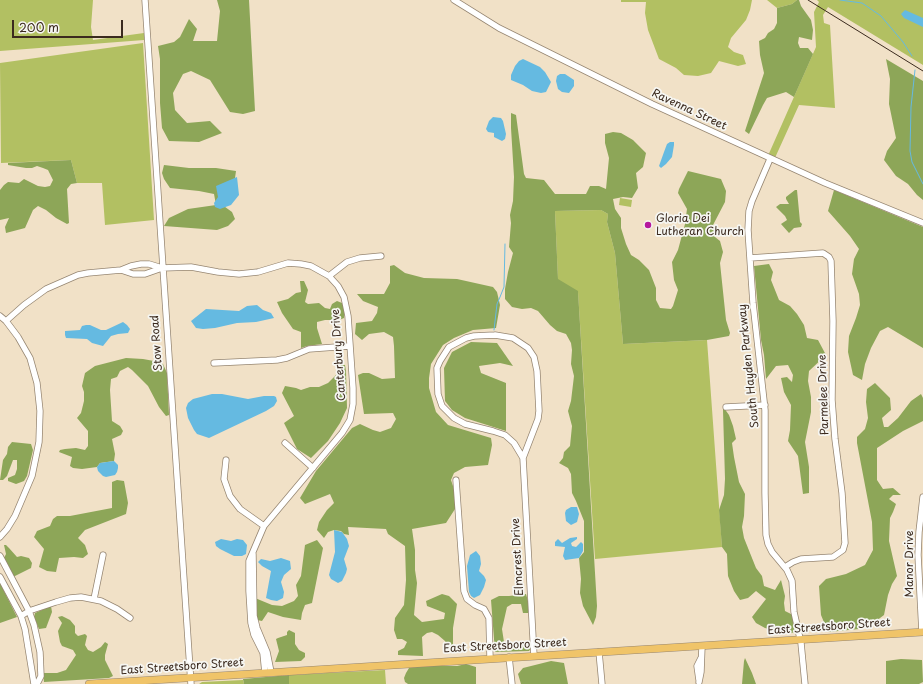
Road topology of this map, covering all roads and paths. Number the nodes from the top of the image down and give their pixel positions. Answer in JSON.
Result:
{"nodes":[{"id":1,"x":145,"y":0,"type":"edge"},
{"id":2,"x":454,"y":0,"type":"edge"},
{"id":3,"x":770,"y":159,"type":"junction"},
{"id":4,"x":923,"y":223,"type":"edge"},
{"id":5,"x":381,"y":256,"type":"dead end"},
{"id":6,"x":750,"y":258,"type":"junction"},
{"id":7,"x":162,"y":268,"type":"junction"},
{"id":8,"x":121,"y":270,"type":"junction"},
{"id":9,"x":330,"y":276,"type":"junction"},
{"id":10,"x":0,"y":316,"type":"edge"},
{"id":11,"x":6,"y":321,"type":"junction"},
{"id":12,"x":350,"y":346,"type":"junction"},
{"id":13,"x":214,"y":364,"type":"dead end"},
{"id":14,"x":765,"y":404,"type":"junction"},
{"id":15,"x":726,"y":407,"type":"dead end"},
{"id":16,"x":285,"y":443,"type":"dead end"},
{"id":17,"x":523,"y":458,"type":"junction"},
{"id":18,"x":226,"y":460,"type":"dead end"},
{"id":19,"x":313,"y":468,"type":"junction"},
{"id":20,"x":456,"y":480,"type":"dead end"},
{"id":21,"x":923,"y":497,"type":"edge"},
{"id":22,"x":264,"y":526,"type":"junction"},
{"id":23,"x":0,"y":537,"type":"edge"},
{"id":24,"x":103,"y":555,"type":"dead end"},
{"id":25,"x":0,"y":556,"type":"edge"},
{"id":26,"x":785,"y":567,"type":"junction"},
{"id":27,"x":0,"y":577,"type":"edge"},
{"id":28,"x":94,"y":599,"type":"junction"},
{"id":29,"x":29,"y":611,"type":"junction"},
{"id":30,"x":21,"y":616,"type":"junction"},
{"id":31,"x":130,"y":618,"type":"dead end"},
{"id":32,"x":922,"y":632,"type":"edge"},
{"id":33,"x":800,"y":640,"type":"junction"},
{"id":34,"x":702,"y":646,"type":"junction"},
{"id":35,"x":599,"y":652,"type":"junction"},
{"id":36,"x":534,"y":656,"type":"junction"},
{"id":37,"x":509,"y":657,"type":"junction"},
{"id":38,"x":490,"y":658,"type":"junction"},
{"id":39,"x":268,"y":673,"type":"junction"},
{"id":40,"x":190,"y":681,"type":"edge"},
{"id":41,"x":700,"y":683,"type":"edge"},
{"id":42,"x":36,"y":684,"type":"edge"},
{"id":43,"x":89,"y":684,"type":"edge"},
{"id":44,"x":512,"y":684,"type":"edge"},
{"id":45,"x":602,"y":684,"type":"edge"},
{"id":46,"x":805,"y":684,"type":"edge"}],
"edges":[{"from":1,"to":7,"type":"street","name":"Stow Road"},
{"from":2,"to":3,"type":"street","name":"Ravenna Street"},
{"from":3,"to":4,"type":"street","name":"Ravenna Street"},
{"from":3,"to":6,"type":"street","name":"South Hayden Parkway"},
{"from":5,"to":9,"type":"street"},
{"from":6,"to":14,"type":"street","name":"South Hayden Parkway"},
{"from":6,"to":26,"type":"street","name":"Parmelee Drive"},
{"from":7,"to":8,"type":"street","name":"Canterbury Drive"},
{"from":7,"to":8,"type":"street","name":"Canterbury Drive"},
{"from":7,"to":9,"type":"street","name":"Canterbury Drive"},
{"from":7,"to":40,"type":"street","name":"Stow Road"},
{"from":8,"to":11,"type":"street","name":"Canterbury Drive"},
{"from":9,"to":12,"type":"street","name":"Canterbury Drive"},
{"from":10,"to":11,"type":"street"},
{"from":11,"to":23,"type":"street"},
{"from":12,"to":13,"type":"street"},
{"from":12,"to":19,"type":"street","name":"Canterbury Drive"},
{"from":14,"to":15,"type":"street"},
{"from":14,"to":26,"type":"street","name":"South Hayden Parkway"},
{"from":16,"to":19,"type":"street"},
{"from":17,"to":17,"type":"street","name":"Elmcrest Drive"},
{"from":17,"to":36,"type":"street","name":"Elmcrest Drive"},
{"from":18,"to":22,"type":"street"},
{"from":19,"to":22,"type":"street","name":"Canterbury Drive"},
{"from":20,"to":38,"type":"street"},
{"from":21,"to":32,"type":"street","name":"Manor Drive"},
{"from":22,"to":39,"type":"street","name":"Canterbury Drive"},
{"from":24,"to":28,"type":"street"},
{"from":25,"to":29,"type":"street"},
{"from":26,"to":33,"type":"street","name":"South Hayden Parkway"},
{"from":27,"to":30,"type":"street"},
{"from":28,"to":29,"type":"street"},
{"from":28,"to":31,"type":"street"},
{"from":29,"to":30,"type":"street"},
{"from":29,"to":42,"type":"street"},
{"from":30,"to":42,"type":"street"},
{"from":32,"to":33,"type":"main road","name":"East Streetsboro Street"},
{"from":33,"to":34,"type":"main road","name":"East Streetsboro Street"},
{"from":33,"to":46,"type":"street","name":"South Hayden Parkway"},
{"from":34,"to":35,"type":"main road","name":"East Streetsboro Street"},
{"from":34,"to":41,"type":"street"},
{"from":35,"to":36,"type":"main road","name":"East Streetsboro Street"},
{"from":35,"to":45,"type":"street"},
{"from":36,"to":37,"type":"main road","name":"East Streetsboro Street"},
{"from":37,"to":38,"type":"main road","name":"East Streetsboro Street"},
{"from":37,"to":44,"type":"street"},
{"from":38,"to":39,"type":"main road","name":"East Streetsboro Street"},
{"from":39,"to":40,"type":"main road","name":"East Streetsboro Street"},
{"from":40,"to":43,"type":"main road","name":"East Streetsboro Street"}]}
